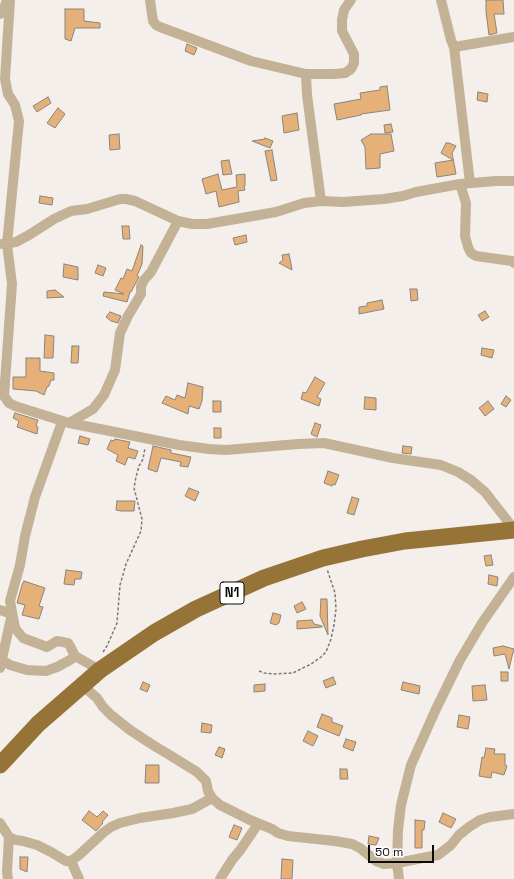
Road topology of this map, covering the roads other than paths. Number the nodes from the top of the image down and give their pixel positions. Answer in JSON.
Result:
{"nodes":[{"id":1,"x":9,"y":0,"type":"edge"},
{"id":2,"x":150,"y":0,"type":"edge"},
{"id":3,"x":351,"y":0,"type":"edge"},
{"id":4,"x":441,"y":0,"type":"edge"},
{"id":5,"x":0,"y":14,"type":"edge"},
{"id":6,"x":514,"y":37,"type":"edge"},
{"id":7,"x":454,"y":47,"type":"junction"},
{"id":8,"x":306,"y":74,"type":"junction"},
{"id":9,"x":514,"y":181,"type":"edge"},
{"id":10,"x":465,"y":183,"type":"junction"},
{"id":11,"x":321,"y":201,"type":"junction"},
{"id":12,"x":178,"y":221,"type":"junction"},
{"id":13,"x":3,"y":244,"type":"edge"},
{"id":14,"x":514,"y":263,"type":"edge"},
{"id":15,"x":66,"y":423,"type":"junction"},
{"id":16,"x":514,"y":529,"type":"edge"},
{"id":17,"x":514,"y":577,"type":"edge"},
{"id":18,"x":0,"y":610,"type":"edge"},
{"id":19,"x":12,"y":614,"type":"junction"},
{"id":20,"x":75,"y":656,"type":"junction"},
{"id":21,"x":1,"y":664,"type":"edge"},
{"id":22,"x":96,"y":668,"type":"junction"},
{"id":23,"x":83,"y":686,"type":"junction"},
{"id":24,"x":0,"y":765,"type":"edge"},
{"id":25,"x":212,"y":798,"type":"junction"},
{"id":26,"x":514,"y":814,"type":"edge"},
{"id":27,"x":0,"y":823,"type":"edge"},
{"id":28,"x":258,"y":824,"type":"junction"},
{"id":29,"x":9,"y":837,"type":"junction"},
{"id":30,"x":71,"y":861,"type":"junction"},
{"id":31,"x":397,"y":863,"type":"junction"},
{"id":32,"x":8,"y":879,"type":"edge"},
{"id":33,"x":79,"y":879,"type":"edge"},
{"id":34,"x":220,"y":879,"type":"edge"},
{"id":35,"x":399,"y":879,"type":"edge"}],
"edges":[{"from":1,"to":5,"type":"street"},
{"from":1,"to":13,"type":"street"},
{"from":2,"to":8,"type":"street"},
{"from":3,"to":8,"type":"street"},
{"from":4,"to":7,"type":"street"},
{"from":6,"to":7,"type":"street"},
{"from":7,"to":10,"type":"street"},
{"from":8,"to":11,"type":"street"},
{"from":9,"to":10,"type":"street"},
{"from":10,"to":11,"type":"street"},
{"from":10,"to":14,"type":"street"},
{"from":11,"to":12,"type":"street"},
{"from":12,"to":13,"type":"street"},
{"from":12,"to":15,"type":"street"},
{"from":13,"to":15,"type":"street"},
{"from":15,"to":16,"type":"street"},
{"from":15,"to":19,"type":"street"},
{"from":16,"to":22,"type":"highway","number":"N1"},
{"from":17,"to":31,"type":"street"},
{"from":18,"to":19,"type":"street"},
{"from":19,"to":20,"type":"street"},
{"from":19,"to":21,"type":"street"},
{"from":20,"to":21,"type":"street"},
{"from":20,"to":22,"type":"street"},
{"from":22,"to":23,"type":"highway","number":"N1"},
{"from":23,"to":24,"type":"highway","number":"N1"},
{"from":23,"to":25,"type":"street"},
{"from":25,"to":28,"type":"street"},
{"from":25,"to":30,"type":"street"},
{"from":26,"to":31,"type":"street"},
{"from":27,"to":29,"type":"street"},
{"from":28,"to":31,"type":"street"},
{"from":28,"to":34,"type":"street"},
{"from":29,"to":30,"type":"street"},
{"from":29,"to":32,"type":"street"},
{"from":30,"to":33,"type":"street"},
{"from":31,"to":35,"type":"street"}]}
